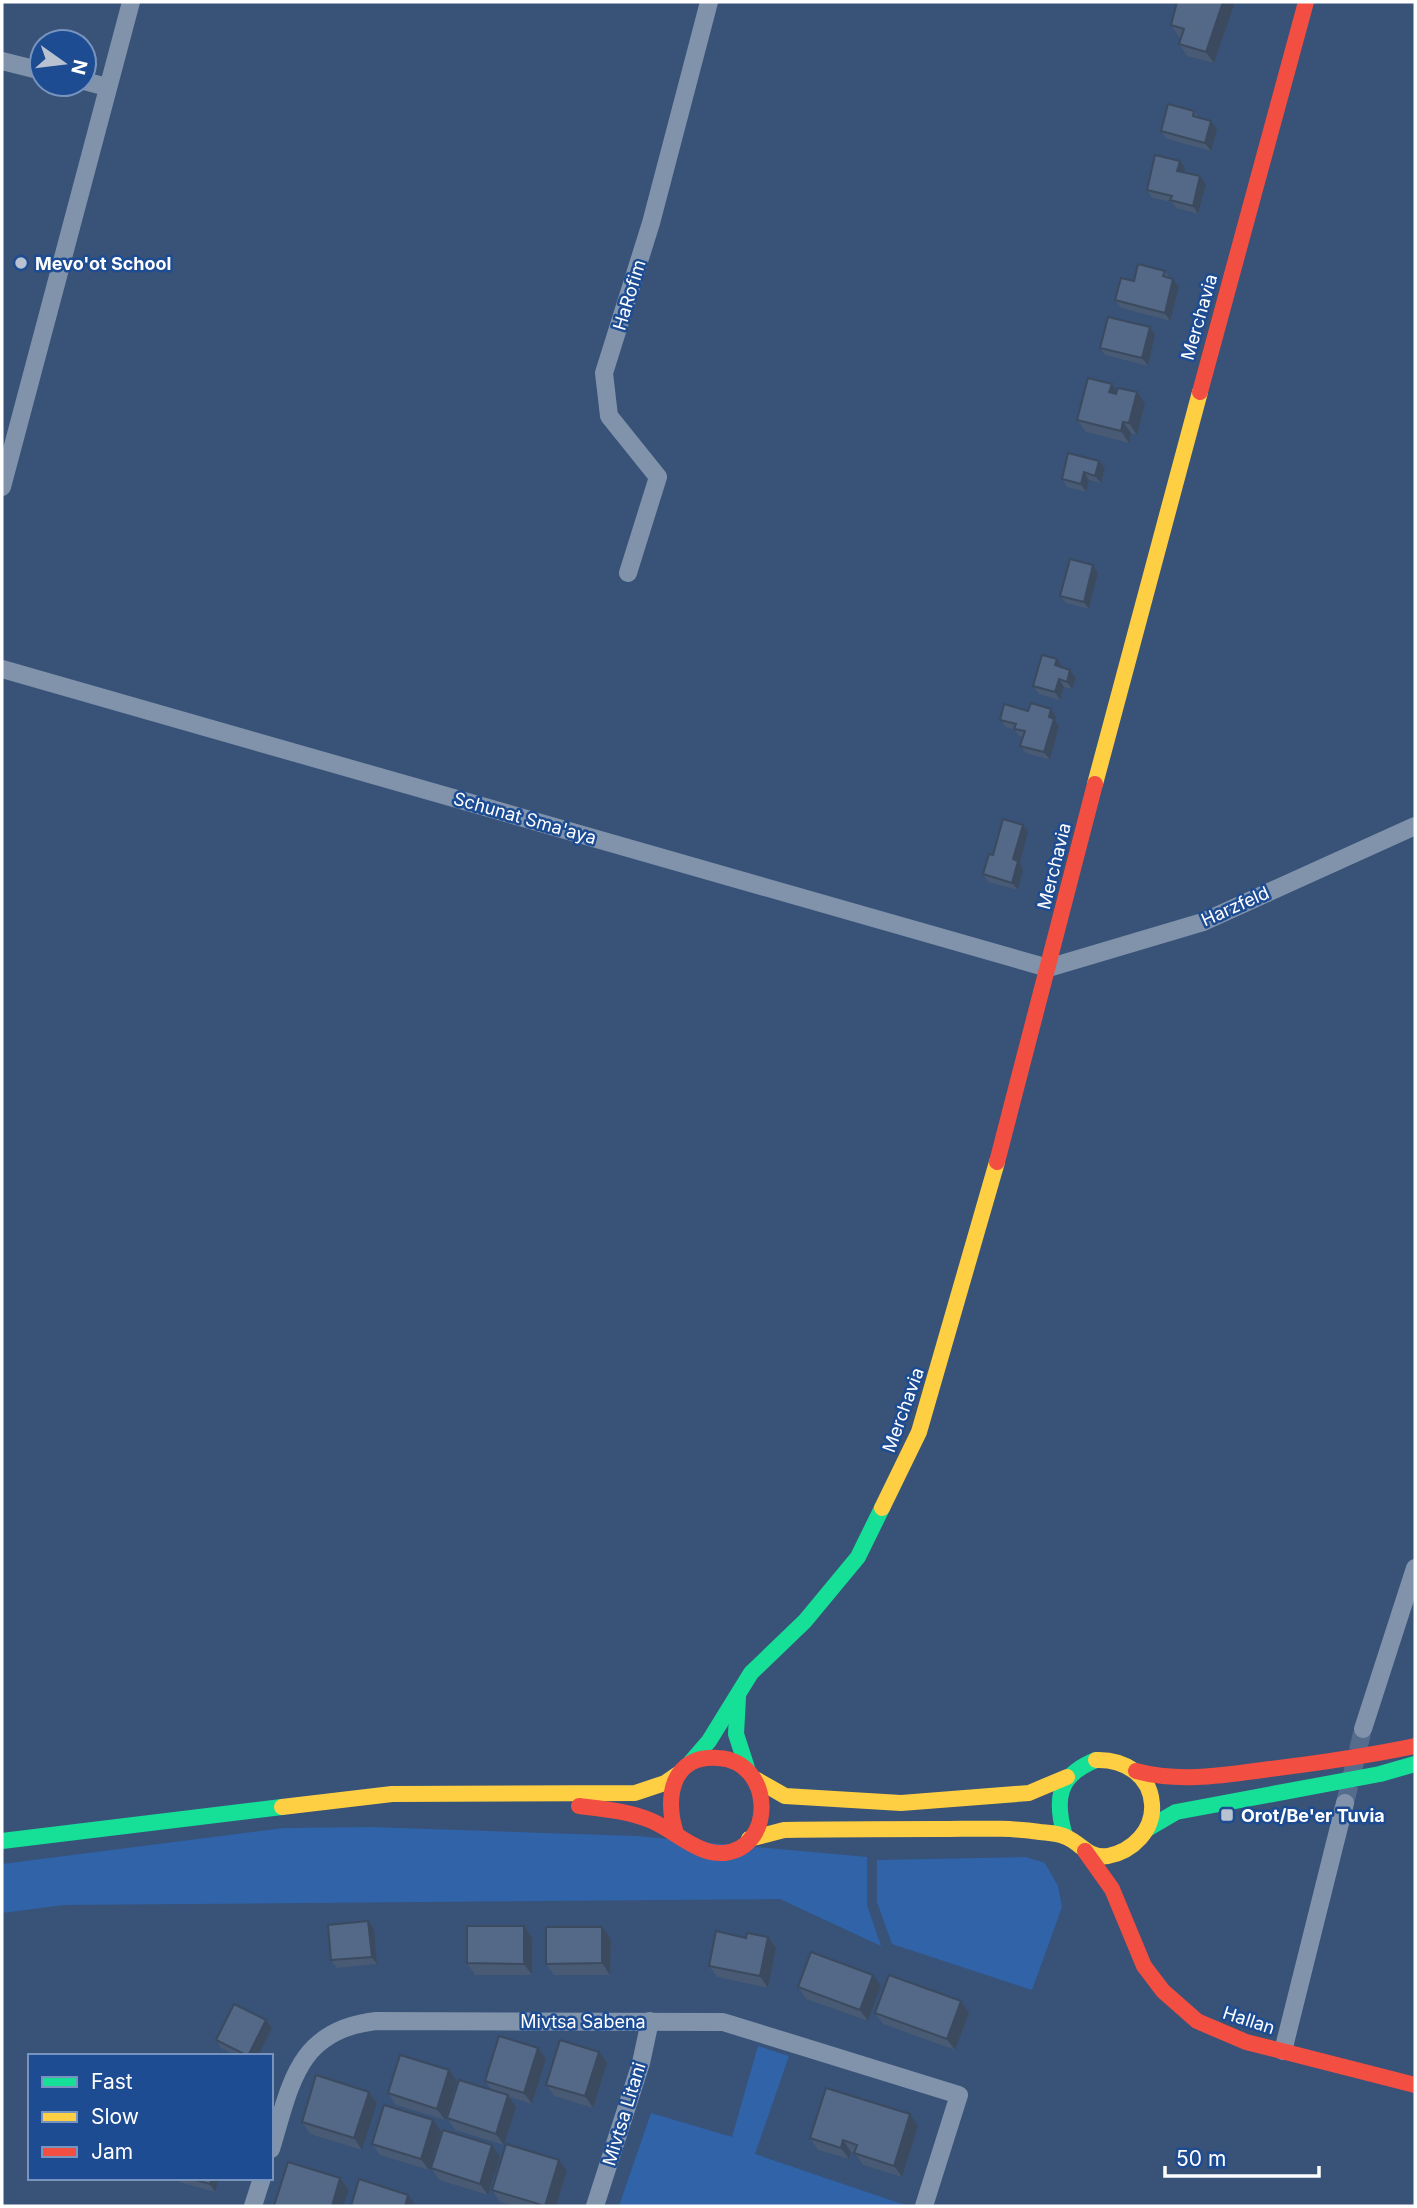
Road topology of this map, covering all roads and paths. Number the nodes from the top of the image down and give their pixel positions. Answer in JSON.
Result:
{"nodes":[{"id":1,"x":131,"y":2,"type":"edge"},
{"id":2,"x":709,"y":2,"type":"edge"},
{"id":3,"x":1306,"y":2,"type":"edge"},
{"id":4,"x":2,"y":61,"type":"edge"},
{"id":5,"x":28,"y":68,"type":"edge"},
{"id":6,"x":98,"y":85,"type":"edge"},
{"id":7,"x":107,"y":87,"type":"junction"},
{"id":8,"x":2,"y":487,"type":"edge"},
{"id":9,"x":628,"y":573,"type":"dead end"},
{"id":10,"x":2,"y":669,"type":"edge"},
{"id":11,"x":1415,"y":826,"type":"edge"},
{"id":12,"x":1048,"y":968,"type":"junction"},
{"id":13,"x":1415,"y":1568,"type":"edge"},
{"id":14,"x":738,"y":1689,"type":"junction"},
{"id":15,"x":1363,"y":1729,"type":"tunnel mouth"},
{"id":16,"x":1415,"y":1746,"type":"edge"},
{"id":17,"x":1415,"y":1764,"type":"edge"},
{"id":18,"x":684,"y":1768,"type":"junction"},
{"id":19,"x":1136,"y":1771,"type":"junction"},
{"id":20,"x":752,"y":1774,"type":"junction"},
{"id":21,"x":1067,"y":1777,"type":"junction"},
{"id":22,"x":502,"y":1795,"type":"junction"},
{"id":23,"x":1345,"y":1803,"type":"tunnel mouth"},
{"id":24,"x":1147,"y":1829,"type":"junction"},
{"id":25,"x":676,"y":1833,"type":"junction"},
{"id":26,"x":1065,"y":1836,"type":"junction"},
{"id":27,"x":749,"y":1839,"type":"junction"},
{"id":28,"x":2,"y":1841,"type":"edge"},
{"id":29,"x":1132,"y":1847,"type":"junction"},
{"id":30,"x":1085,"y":1852,"type":"junction"},
{"id":31,"x":1125,"y":1917,"type":"junction"},
{"id":32,"x":650,"y":2021,"type":"junction"},
{"id":33,"x":1283,"y":2051,"type":"junction"},
{"id":34,"x":1415,"y":2085,"type":"edge"},
{"id":35,"x":273,"y":2143,"type":"edge"},
{"id":36,"x":261,"y":2180,"type":"edge"},
{"id":37,"x":253,"y":2206,"type":"edge"},
{"id":38,"x":595,"y":2206,"type":"edge"},
{"id":39,"x":924,"y":2206,"type":"edge"}],
"edges":[{"from":1,"to":7,"type":"street"},
{"from":2,"to":9,"type":"street","name":"HaRofim"},
{"from":3,"to":12,"type":"main road","name":"Merchavia"},
{"from":4,"to":5,"type":"street"},
{"from":6,"to":7,"type":"street"},
{"from":7,"to":8,"type":"street"},
{"from":10,"to":12,"type":"street","name":"Schunat Sma'aya"},
{"from":11,"to":12,"type":"street","name":"Harzfeld"},
{"from":12,"to":14,"type":"main road","name":"Merchavia"},
{"from":13,"to":15,"type":"street"},
{"from":14,"to":18,"type":"main road","name":"Merchavia"},
{"from":14,"to":20,"type":"main road"},
{"from":16,"to":19,"type":"main road"},
{"from":17,"to":24,"type":"main road"},
{"from":18,"to":20,"type":"main road"},
{"from":18,"to":22,"type":"main road"},
{"from":18,"to":25,"type":"main road"},
{"from":19,"to":21,"type":"main road"},
{"from":19,"to":24,"type":"main road"},
{"from":20,"to":21,"type":"main road"},
{"from":20,"to":27,"type":"main road"},
{"from":21,"to":26,"type":"main road"},
{"from":22,"to":25,"type":"main road"},
{"from":22,"to":28,"type":"main road"},
{"from":23,"to":33,"type":"street"},
{"from":24,"to":29,"type":"main road"},
{"from":25,"to":27,"type":"main road"},
{"from":26,"to":27,"type":"main road"},
{"from":26,"to":30,"type":"main road"},
{"from":29,"to":30,"type":"main road"},
{"from":29,"to":31,"type":"main road","name":"HaIlan"},
{"from":30,"to":31,"type":"main road","name":"HaIlan"},
{"from":31,"to":33,"type":"main road","name":"HaIlan"},
{"from":32,"to":35,"type":"street","name":"Mivtsa Sabena"},
{"from":32,"to":38,"type":"street","name":"Mivtsa Litani"},
{"from":32,"to":39,"type":"street","name":"Mivtsa Sabena"},
{"from":33,"to":34,"type":"main road","name":"HaIlan"},
{"from":36,"to":37,"type":"street"}]}
